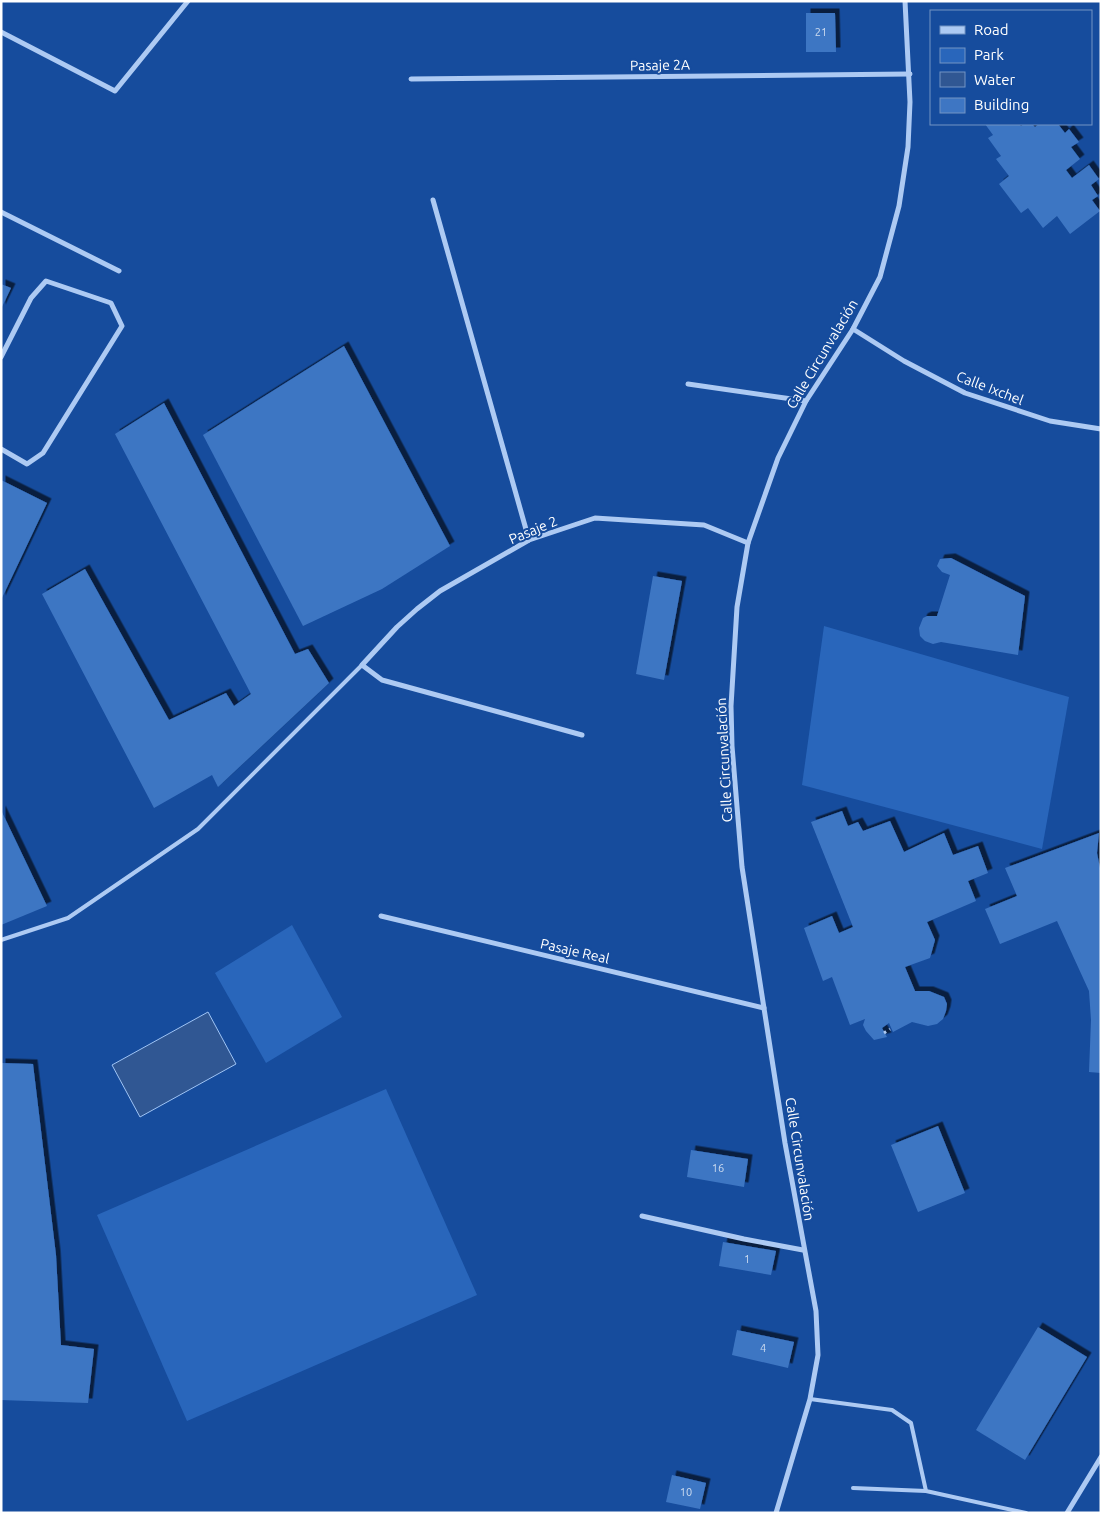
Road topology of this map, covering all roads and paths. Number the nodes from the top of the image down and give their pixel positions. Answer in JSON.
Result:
{"nodes":[{"id":1,"x":188,"y":1,"type":"edge"},
{"id":2,"x":905,"y":1,"type":"edge"},
{"id":3,"x":1,"y":32,"type":"edge"},
{"id":4,"x":910,"y":74,"type":"junction"},
{"id":5,"x":411,"y":79,"type":"dead end"},
{"id":6,"x":433,"y":200,"type":"dead end"},
{"id":7,"x":1,"y":212,"type":"edge"},
{"id":8,"x":119,"y":271,"type":"dead end"},
{"id":9,"x":853,"y":329,"type":"junction"},
{"id":10,"x":1,"y":357,"type":"edge"},
{"id":11,"x":688,"y":384,"type":"dead end"},
{"id":12,"x":806,"y":400,"type":"junction"},
{"id":13,"x":1101,"y":429,"type":"edge"},
{"id":14,"x":1,"y":449,"type":"edge"},
{"id":15,"x":528,"y":540,"type":"junction"},
{"id":16,"x":748,"y":543,"type":"junction"},
{"id":17,"x":362,"y":664,"type":"junction"},
{"id":18,"x":582,"y":736,"type":"dead end"},
{"id":19,"x":381,"y":916,"type":"dead end"},
{"id":20,"x":1,"y":940,"type":"edge"},
{"id":21,"x":764,"y":1008,"type":"junction"},
{"id":22,"x":890,"y":1029,"type":"dead end"},
{"id":23,"x":884,"y":1032,"type":"dead end"},
{"id":24,"x":642,"y":1216,"type":"dead end"},
{"id":25,"x":804,"y":1250,"type":"junction"},
{"id":26,"x":810,"y":1399,"type":"junction"},
{"id":27,"x":1101,"y":1457,"type":"edge"},
{"id":28,"x":853,"y":1488,"type":"dead end"},
{"id":29,"x":926,"y":1491,"type":"junction"},
{"id":30,"x":776,"y":1513,"type":"edge"},
{"id":31,"x":1026,"y":1513,"type":"edge"},
{"id":32,"x":1067,"y":1513,"type":"edge"}],
"edges":[{"from":1,"to":3,"type":"street"},
{"from":2,"to":4,"type":"street","name":"Calle Circunvalación"},
{"from":4,"to":5,"type":"street","name":"Pasaje 2A"},
{"from":4,"to":9,"type":"street","name":"Calle Circunvalación"},
{"from":6,"to":15,"type":"street"},
{"from":7,"to":8,"type":"street"},
{"from":9,"to":12,"type":"street","name":"Calle Circunvalación"},
{"from":9,"to":13,"type":"street","name":"Calle Ixchel"},
{"from":10,"to":14,"type":"street"},
{"from":11,"to":12,"type":"street"},
{"from":12,"to":16,"type":"street","name":"Calle Circunvalación"},
{"from":15,"to":16,"type":"street","name":"Pasaje 2"},
{"from":15,"to":17,"type":"street","name":"Pasaje 2"},
{"from":16,"to":21,"type":"street","name":"Calle Circunvalación"},
{"from":17,"to":18,"type":"street"},
{"from":17,"to":20,"type":"lane"},
{"from":19,"to":21,"type":"street","name":"Pasaje Real"},
{"from":21,"to":25,"type":"street","name":"Calle Circunvalación"},
{"from":22,"to":23,"type":"path"},
{"from":24,"to":25,"type":"street"},
{"from":25,"to":26,"type":"street","name":"Calle Circunvalación"},
{"from":26,"to":29,"type":"lane"},
{"from":26,"to":30,"type":"street","name":"Calle Circunvalación"},
{"from":27,"to":32,"type":"street"},
{"from":28,"to":29,"type":"lane"},
{"from":29,"to":31,"type":"lane"}]}
